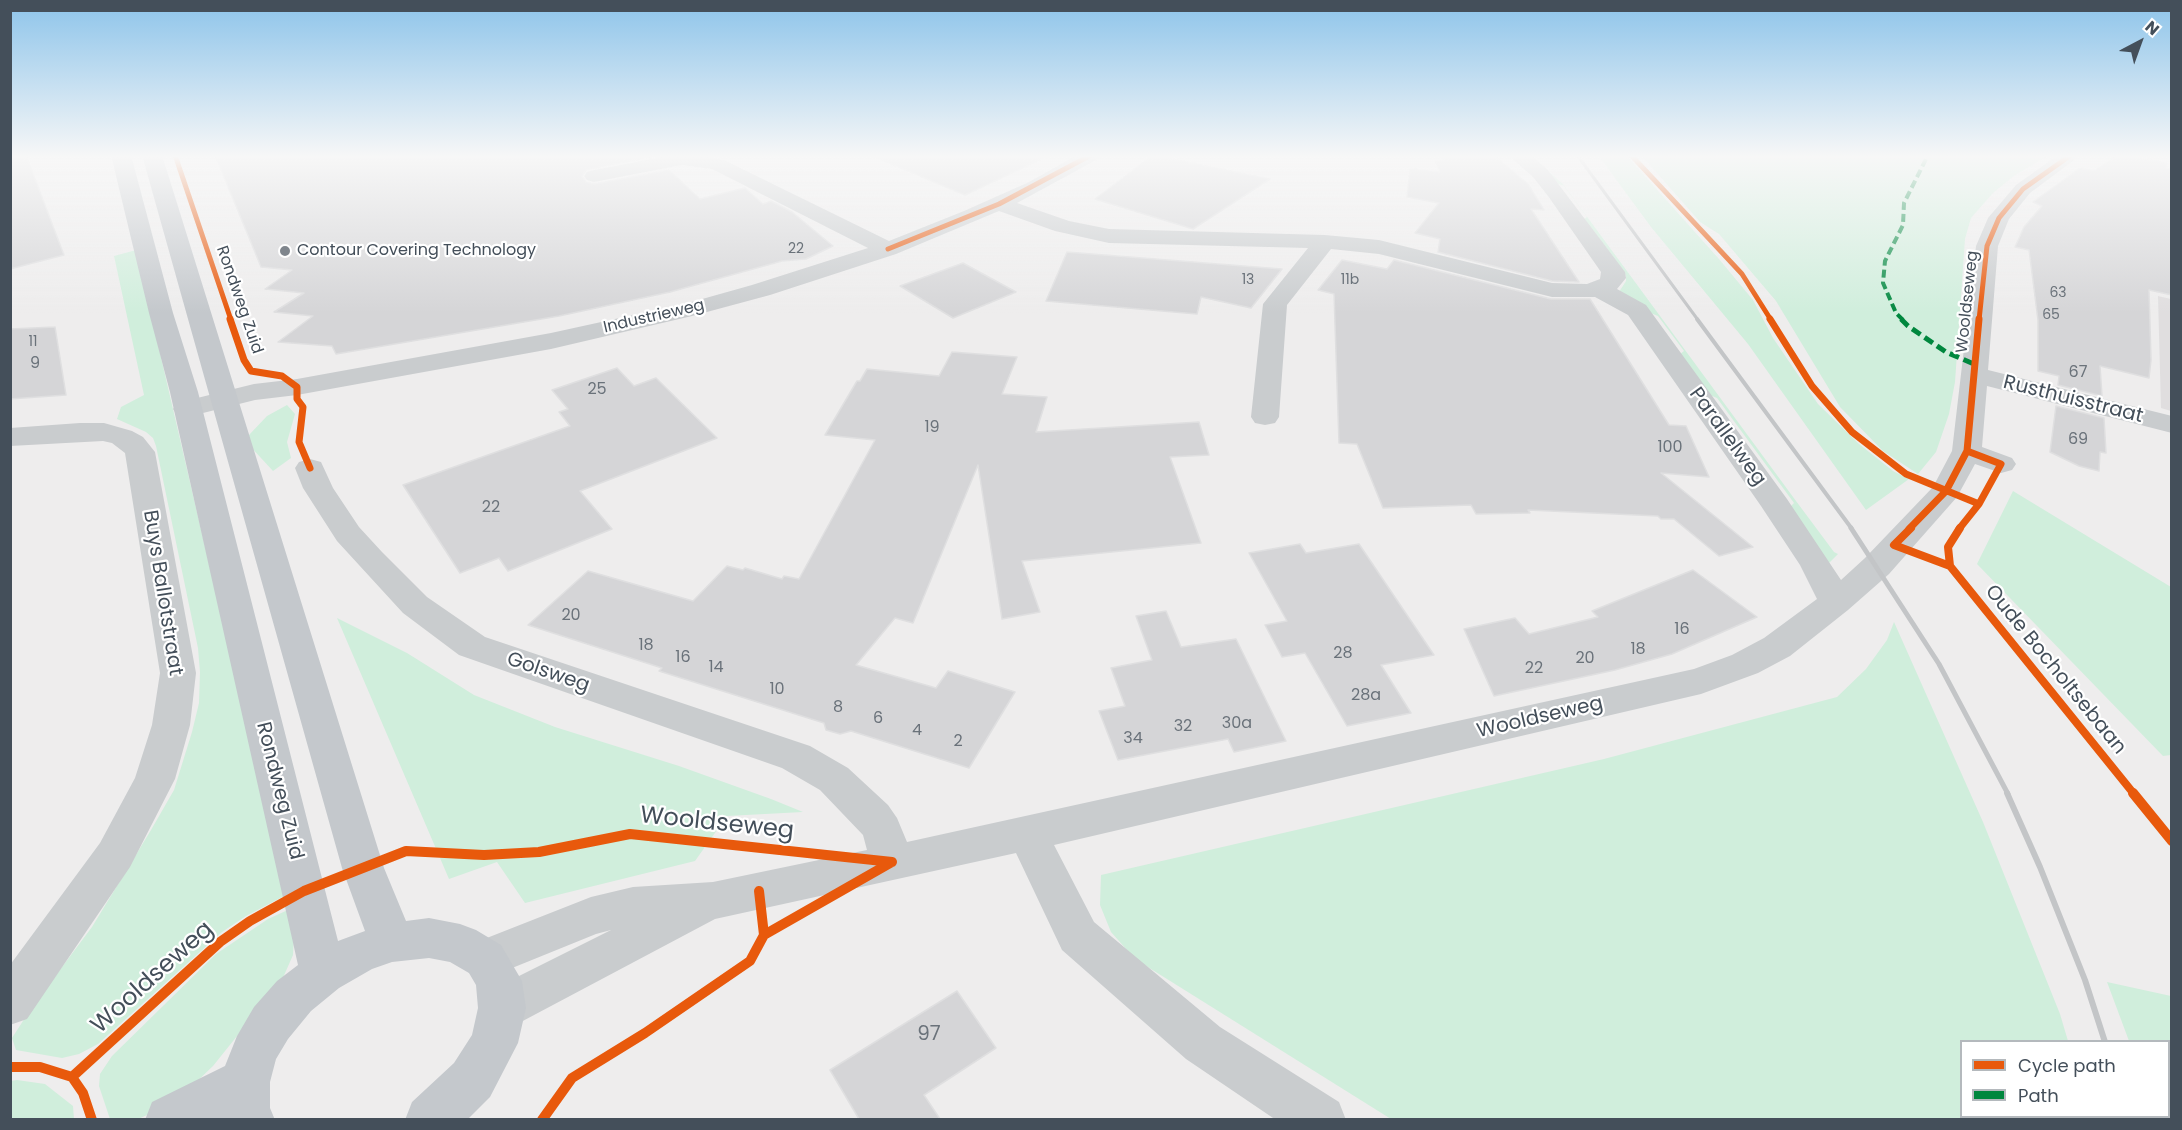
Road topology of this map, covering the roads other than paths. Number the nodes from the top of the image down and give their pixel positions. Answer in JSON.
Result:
{"nodes":[{"id":1,"x":135,"y":208,"type":"edge"},
{"id":2,"x":168,"y":208,"type":"edge"},
{"id":3,"x":805,"y":208,"type":"edge"},
{"id":4,"x":990,"y":208,"type":"edge"},
{"id":5,"x":1010,"y":208,"type":"edge"},
{"id":6,"x":1566,"y":208,"type":"edge"},
{"id":7,"x":2007,"y":208,"type":"edge"},
{"id":8,"x":1325,"y":242,"type":"junction"},
{"id":9,"x":888,"y":249,"type":"junction"},
{"id":10,"x":1599,"y":289,"type":"junction"},
{"id":11,"x":1974,"y":375,"type":"junction"},
{"id":12,"x":227,"y":406,"type":"junction"},
{"id":13,"x":189,"y":417,"type":"junction"},
{"id":14,"x":1265,"y":417,"type":"dead end"},
{"id":15,"x":2172,"y":425,"type":"edge"},
{"id":16,"x":10,"y":437,"type":"edge"},
{"id":17,"x":310,"y":468,"type":"dead end"},
{"id":18,"x":1836,"y":602,"type":"junction"},
{"id":19,"x":1028,"y":834,"type":"junction"},
{"id":20,"x":892,"y":862,"type":"junction"},
{"id":21,"x":713,"y":901,"type":"junction"},
{"id":22,"x":392,"y":942,"type":"junction"},
{"id":23,"x":485,"y":959,"type":"junction"},
{"id":24,"x":323,"y":973,"type":"junction"},
{"id":25,"x":10,"y":1004,"type":"edge"},
{"id":26,"x":502,"y":1008,"type":"junction"},
{"id":27,"x":248,"y":1101,"type":"edge"},
{"id":28,"x":436,"y":1118,"type":"edge"},
{"id":29,"x":170,"y":1119,"type":"edge"},
{"id":30,"x":1321,"y":1119,"type":"edge"}],
"edges":[{"from":1,"to":13,"type":"main road","name":"Rondweg Zuid"},
{"from":2,"to":12,"type":"main road"},
{"from":3,"to":9,"type":"street"},
{"from":4,"to":9,"type":"street","name":"Industrieweg"},
{"from":5,"to":8,"type":"street"},
{"from":6,"to":10,"type":"street"},
{"from":7,"to":11,"type":"street","name":"Wooldseweg"},
{"from":8,"to":10,"type":"street"},
{"from":8,"to":14,"type":"street"},
{"from":9,"to":12,"type":"street","name":"Industrieweg"},
{"from":10,"to":18,"type":"street","name":"Parallelweg"},
{"from":11,"to":15,"type":"street","name":"Rusthuisstraat"},
{"from":11,"to":18,"type":"street","name":"Wooldseweg"},
{"from":12,"to":13,"type":"street","name":"Industrieweg"},
{"from":12,"to":22,"type":"main road"},
{"from":13,"to":24,"type":"main road","name":"Rondweg Zuid"},
{"from":16,"to":25,"type":"street","name":"Buys Ballotstraat"},
{"from":17,"to":20,"type":"street","name":"Golsweg"},
{"from":18,"to":19,"type":"street","name":"Wooldseweg"},
{"from":19,"to":20,"type":"street","name":"Wooldseweg"},
{"from":19,"to":30,"type":"street"},
{"from":20,"to":21,"type":"street","name":"Wooldseweg"},
{"from":21,"to":23,"type":"street","name":"Wooldseweg"},
{"from":21,"to":26,"type":"street","name":"Wooldseweg"},
{"from":22,"to":23,"type":"main road"},
{"from":22,"to":24,"type":"main road"},
{"from":23,"to":26,"type":"main road"},
{"from":24,"to":27,"type":"main road"},
{"from":26,"to":28,"type":"main road"},
{"from":27,"to":29,"type":"main road"}]}
